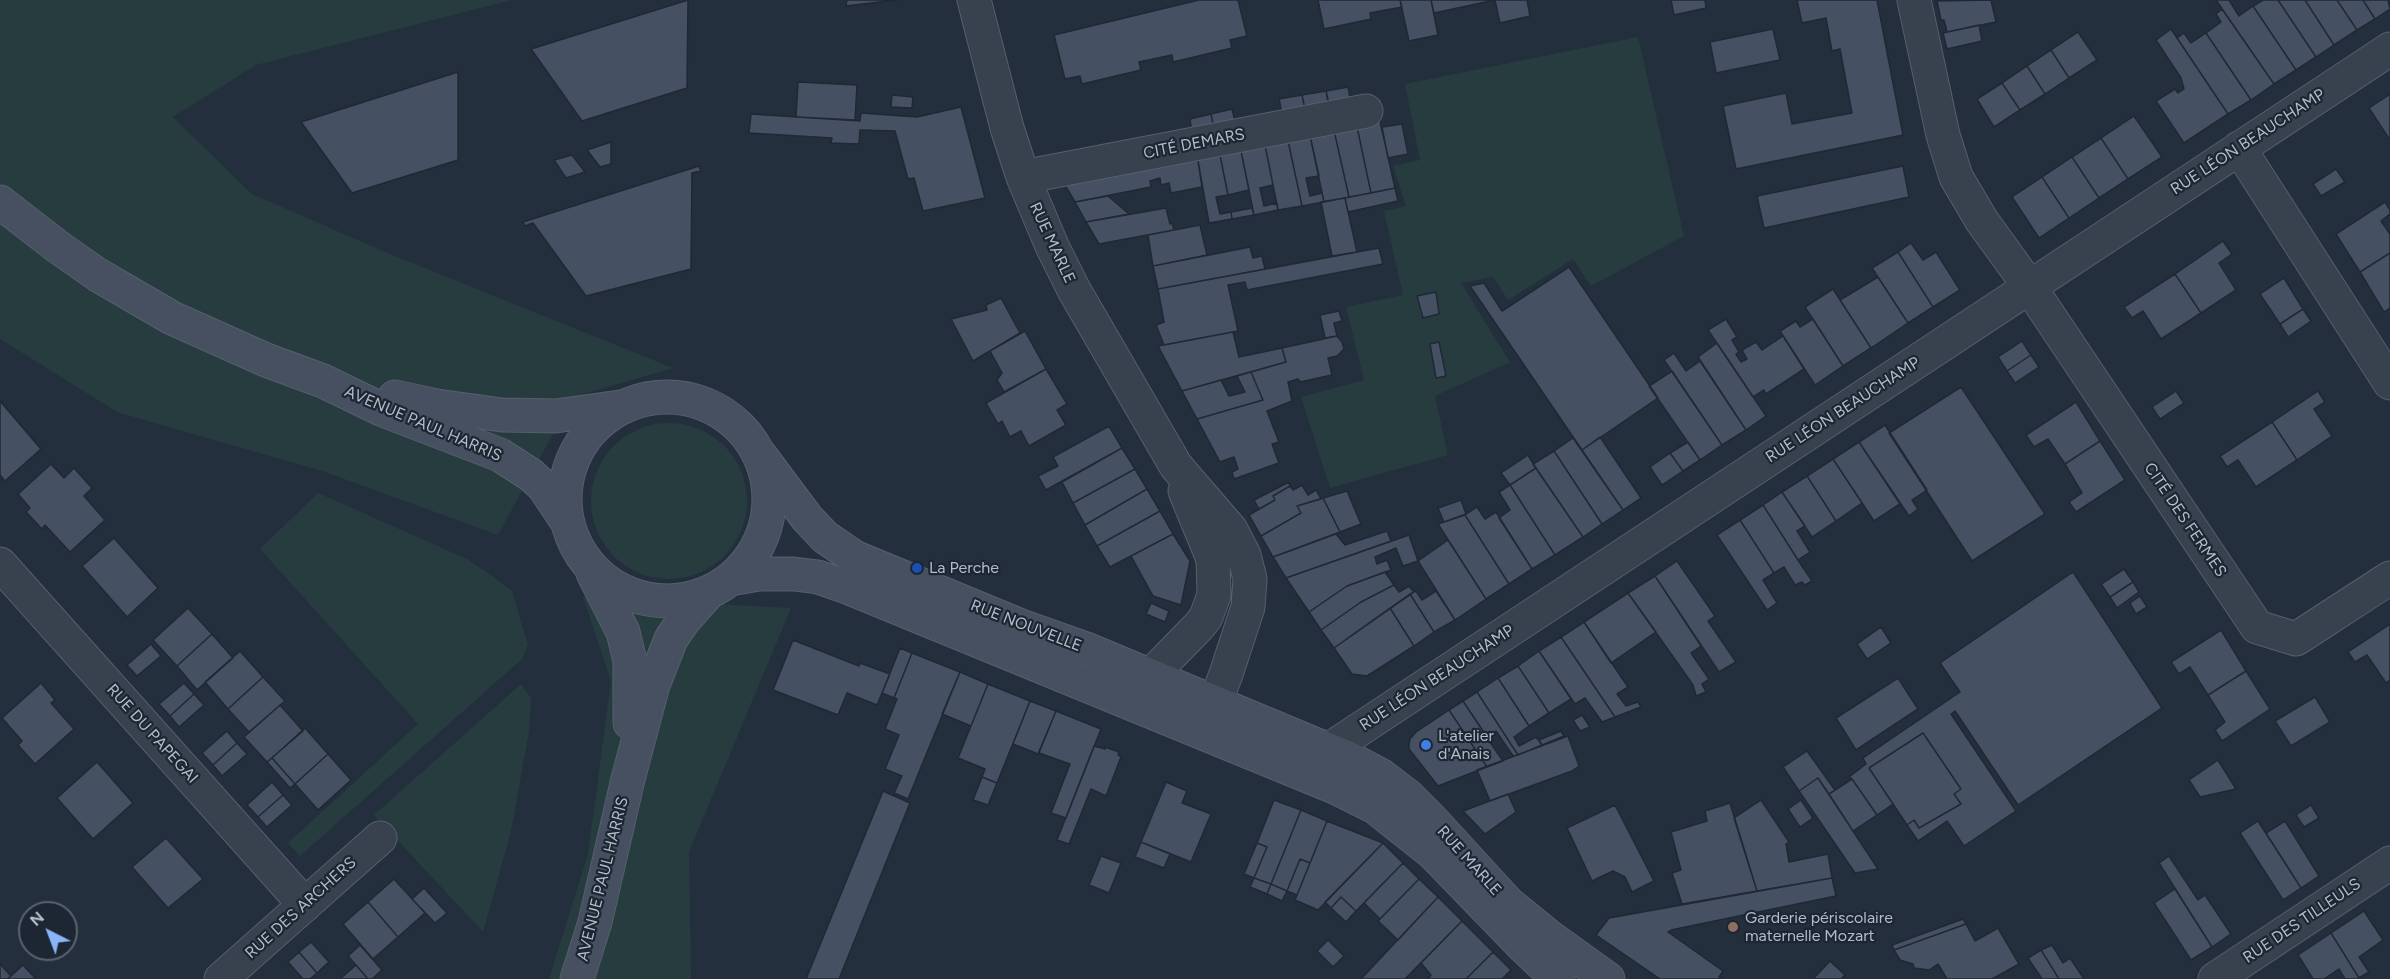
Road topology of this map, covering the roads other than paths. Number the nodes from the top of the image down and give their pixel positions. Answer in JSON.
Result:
{"nodes":[{"id":1,"x":974,"y":0,"type":"edge"},
{"id":2,"x":1914,"y":0,"type":"edge"},
{"id":3,"x":2390,"y":49,"type":"edge"},
{"id":4,"x":1366,"y":111,"type":"dead end"},
{"id":5,"x":2239,"y":148,"type":"junction"},
{"id":6,"x":1023,"y":177,"type":"junction"},
{"id":7,"x":0,"y":202,"type":"edge"},
{"id":8,"x":2029,"y":286,"type":"junction"},
{"id":9,"x":323,"y":381,"type":"junction"},
{"id":10,"x":2390,"y":383,"type":"edge"},
{"id":11,"x":625,"y":406,"type":"junction"},
{"id":12,"x":760,"y":455,"type":"junction"},
{"id":13,"x":1176,"y":466,"type":"junction"},
{"id":14,"x":568,"y":523,"type":"junction"},
{"id":15,"x":586,"y":561,"type":"junction"},
{"id":16,"x":0,"y":564,"type":"edge"},
{"id":17,"x":2390,"y":578,"type":"edge"},
{"id":18,"x":720,"y":585,"type":"junction"},
{"id":19,"x":1153,"y":677,"type":"junction"},
{"id":20,"x":1140,"y":707,"type":"junction"},
{"id":21,"x":1209,"y":719,"type":"junction"},
{"id":22,"x":1328,"y":750,"type":"junction"},
{"id":23,"x":1296,"y":772,"type":"junction"},
{"id":24,"x":628,"y":779,"type":"junction"},
{"id":25,"x":380,"y":838,"type":"dead end"},
{"id":26,"x":2390,"y":863,"type":"edge"},
{"id":27,"x":305,"y":905,"type":"junction"},
{"id":28,"x":221,"y":979,"type":"edge"},
{"id":29,"x":577,"y":979,"type":"edge"},
{"id":30,"x":1558,"y":979,"type":"edge"},
{"id":31,"x":1608,"y":979,"type":"edge"},
{"id":32,"x":2215,"y":979,"type":"edge"}],
"edges":[{"from":1,"to":6,"type":"street","name":"RUE MARLE"},
{"from":2,"to":8,"type":"street"},
{"from":3,"to":5,"type":"street","name":"RUE LÉON BEAUCHAMP"},
{"from":4,"to":6,"type":"street","name":"CITÉ DEMARS"},
{"from":5,"to":8,"type":"street","name":"RUE LÉON BEAUCHAMP"},
{"from":5,"to":10,"type":"street"},
{"from":6,"to":13,"type":"street","name":"RUE MARLE"},
{"from":7,"to":9,"type":"main road","name":"AVENUE PAUL HARRIS"},
{"from":8,"to":17,"type":"street","name":"CITÉ DES FERMES"},
{"from":8,"to":22,"type":"street","name":"RUE LÉON BEAUCHAMP"},
{"from":9,"to":11,"type":"main road","name":"AVENUE PAUL HARRIS"},
{"from":9,"to":14,"type":"main road","name":"AVENUE PAUL HARRIS"},
{"from":11,"to":12,"type":"main road"},
{"from":11,"to":14,"type":"main road"},
{"from":12,"to":18,"type":"main road"},
{"from":12,"to":19,"type":"main road","name":"RUE NOUVELLE"},
{"from":13,"to":19,"type":"street","name":"RUE MARLE"},
{"from":13,"to":21,"type":"street","name":"RUE MARLE"},
{"from":14,"to":15,"type":"main road"},
{"from":15,"to":18,"type":"main road"},
{"from":15,"to":24,"type":"main road","name":"AVENUE PAUL HARRIS"},
{"from":16,"to":27,"type":"street","name":"RUE DU PAPEGAI"},
{"from":18,"to":20,"type":"main road","name":"RUE NOUVELLE"},
{"from":18,"to":24,"type":"main road","name":"AVENUE PAUL HARRIS"},
{"from":19,"to":20,"type":"street","name":"RUE MARLE"},
{"from":19,"to":21,"type":"main road","name":"RUE NOUVELLE"},
{"from":20,"to":21,"type":"main road","name":"RUE NOUVELLE"},
{"from":21,"to":22,"type":"main road","name":"RUE NOUVELLE"},
{"from":21,"to":23,"type":"main road","name":"RUE NOUVELLE"},
{"from":22,"to":23,"type":"street","name":"RUE LÉON BEAUCHAMP"},
{"from":22,"to":31,"type":"main road","name":"RUE MARLE"},
{"from":23,"to":30,"type":"main road","name":"RUE MARLE"},
{"from":24,"to":29,"type":"main road","name":"AVENUE PAUL HARRIS"},
{"from":25,"to":27,"type":"street","name":"RUE DES ARCHERS"},
{"from":26,"to":32,"type":"street","name":"RUE DES TILLEULS"},
{"from":27,"to":28,"type":"street","name":"RUE DES ARCHERS"}]}
